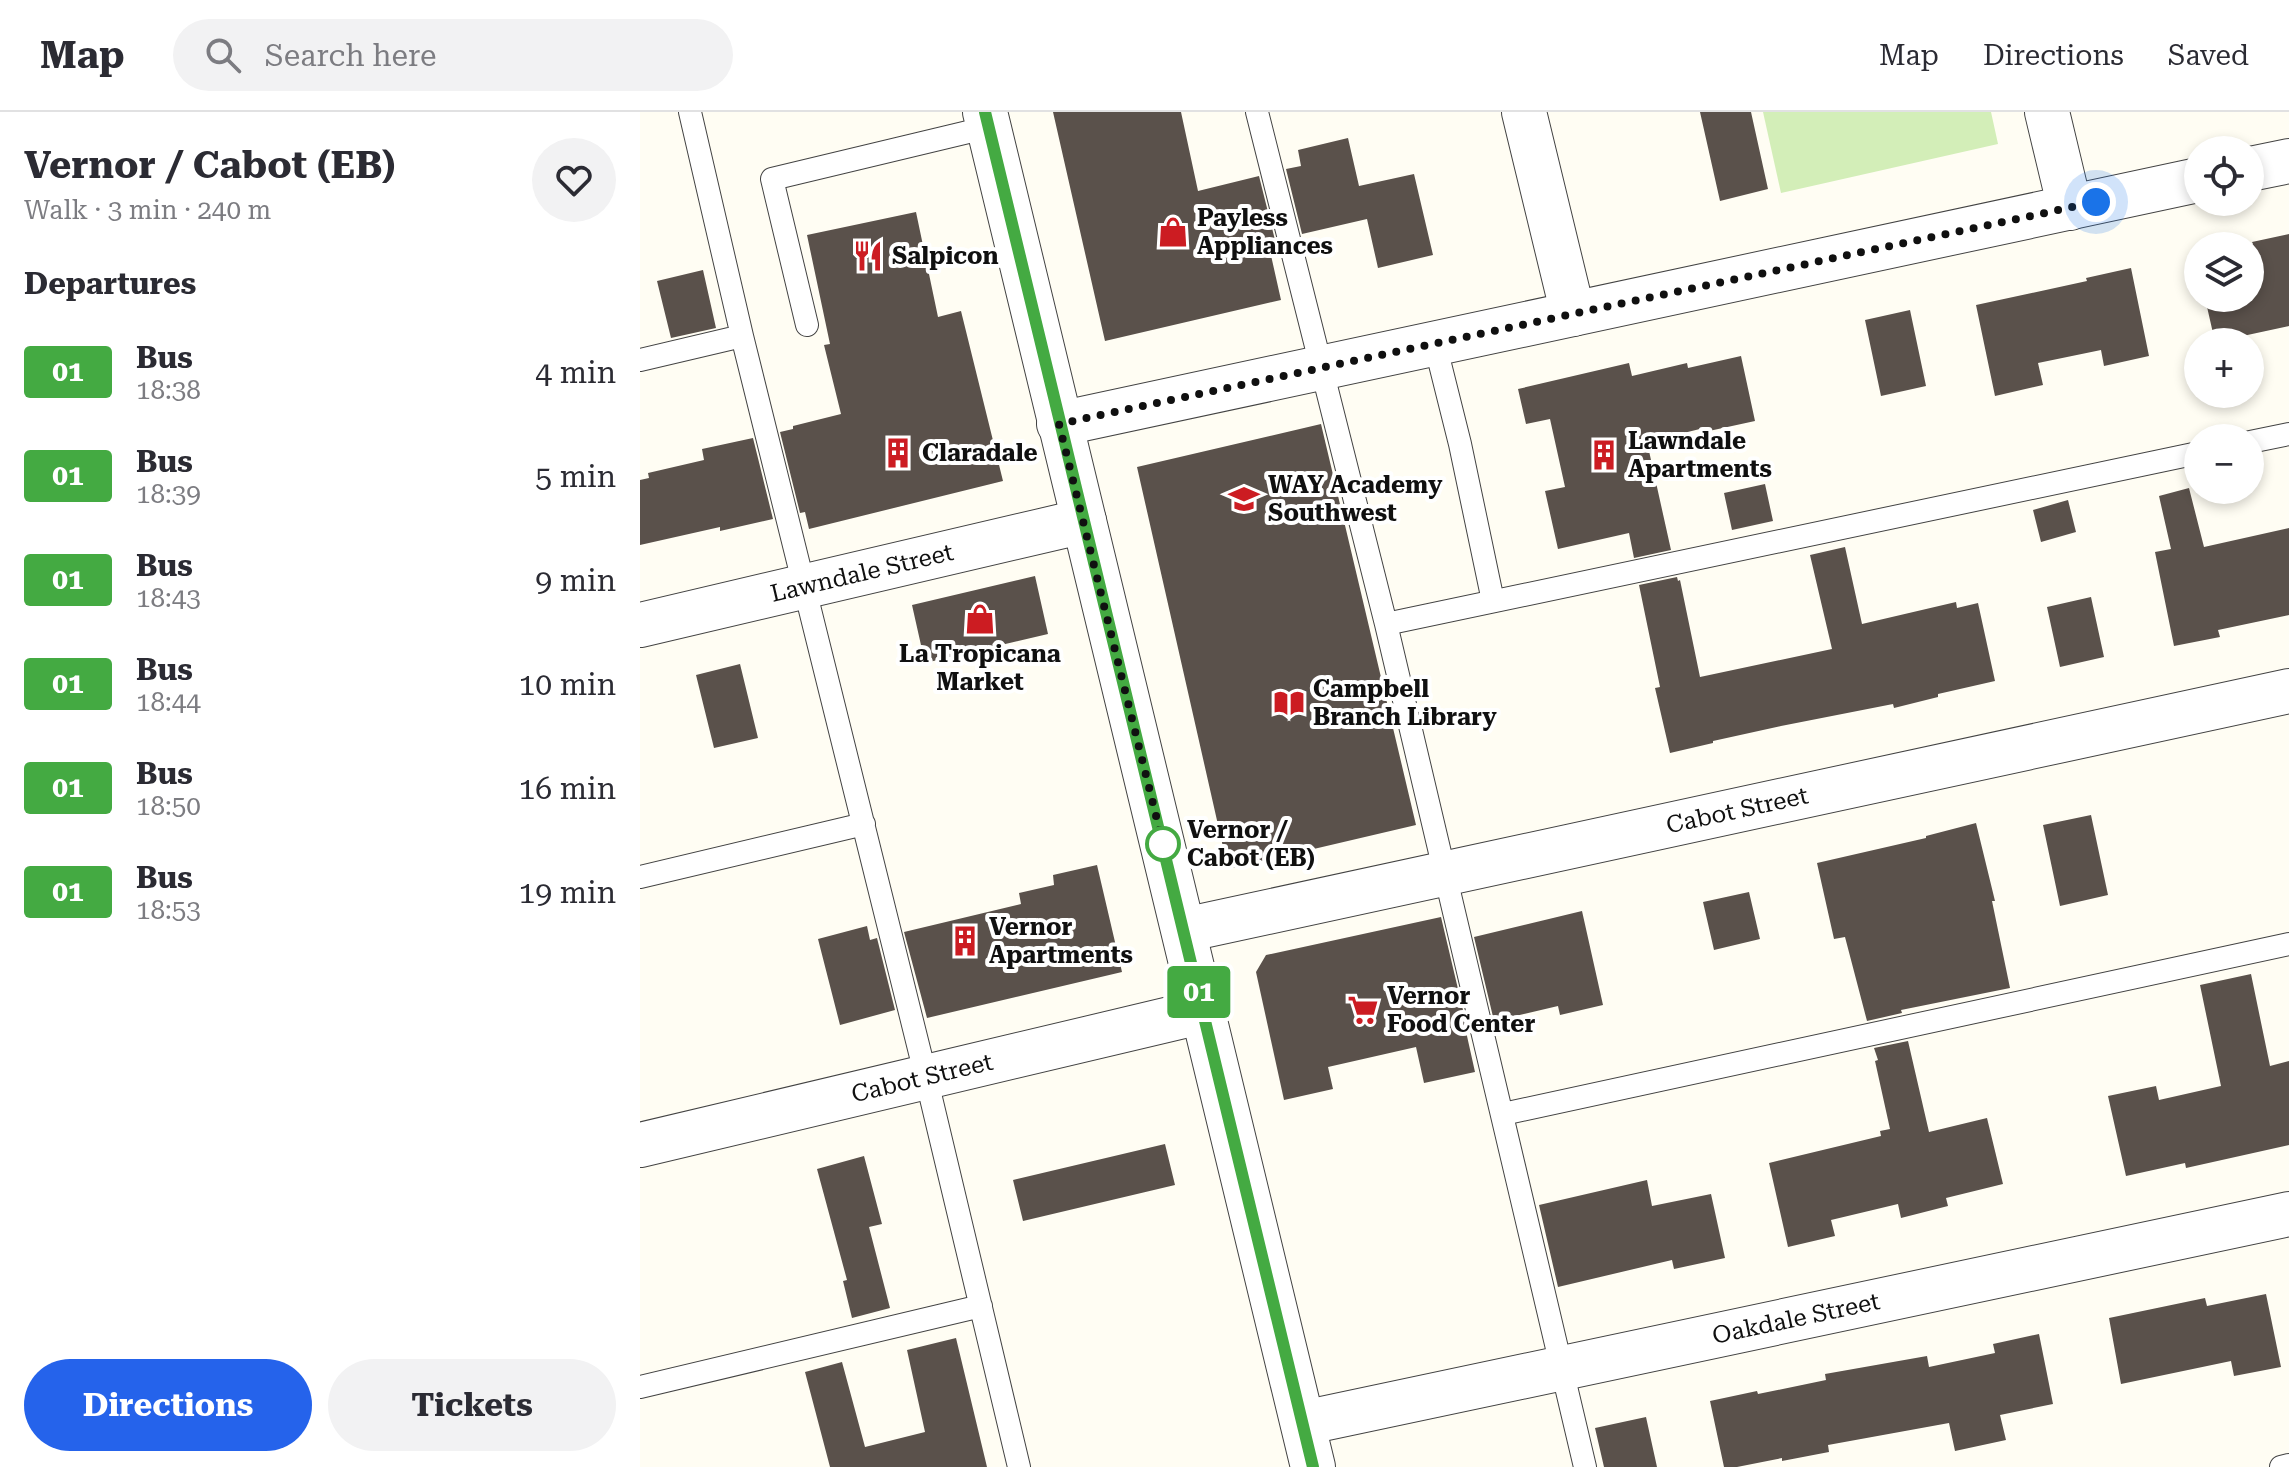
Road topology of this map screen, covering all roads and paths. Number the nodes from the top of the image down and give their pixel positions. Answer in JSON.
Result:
{"nodes":[{"id":1,"x":690,"y":112,"type":"edge"},
{"id":2,"x":1257,"y":112,"type":"edge"},
{"id":3,"x":1524,"y":112,"type":"edge"},
{"id":4,"x":2047,"y":112,"type":"edge"},
{"id":5,"x":987,"y":120,"type":"edge"},
{"id":6,"x":2289,"y":161,"type":"edge"},
{"id":7,"x":2264,"y":166,"type":"edge"},
{"id":8,"x":2184,"y":183,"type":"edge"},
{"id":9,"x":2070,"y":208,"type":"junction"},
{"id":10,"x":1573,"y":314,"type":"junction"},
{"id":11,"x":807,"y":325,"type":"dead end"},
{"id":12,"x":742,"y":336,"type":"junction"},
{"id":13,"x":1435,"y":344,"type":"junction"},
{"id":14,"x":640,"y":360,"type":"edge"},
{"id":15,"x":1321,"y":368,"type":"junction"},
{"id":16,"x":1059,"y":424,"type":"junction"},
{"id":17,"x":2289,"y":434,"type":"edge"},
{"id":18,"x":2264,"y":439,"type":"edge"},
{"id":19,"x":2184,"y":456,"type":"edge"},
{"id":20,"x":1084,"y":521,"type":"junction"},
{"id":21,"x":805,"y":587,"type":"junction"},
{"id":22,"x":1493,"y":601,"type":"junction"},
{"id":23,"x":1386,"y":624,"type":"junction"},
{"id":24,"x":640,"y":625,"type":"edge"},
{"id":25,"x":2289,"y":691,"type":"edge"},
{"id":26,"x":864,"y":824,"type":"junction"},
{"id":27,"x":1447,"y":873,"type":"junction"},
{"id":28,"x":640,"y":877,"type":"edge"},
{"id":29,"x":1184,"y":930,"type":"junction"},
{"id":30,"x":2289,"y":944,"type":"edge"},
{"id":31,"x":1204,"y":1011,"type":"junction"},
{"id":32,"x":926,"y":1077,"type":"junction"},
{"id":33,"x":1503,"y":1114,"type":"junction"},
{"id":34,"x":640,"y":1145,"type":"edge"},
{"id":35,"x":2289,"y":1214,"type":"edge"},
{"id":36,"x":981,"y":1306,"type":"junction"},
{"id":37,"x":1562,"y":1368,"type":"junction"},
{"id":38,"x":640,"y":1387,"type":"edge"},
{"id":39,"x":1303,"y":1423,"type":"junction"},
{"id":40,"x":2289,"y":1465,"type":"edge"},
{"id":41,"x":1019,"y":1467,"type":"edge"},
{"id":42,"x":1313,"y":1467,"type":"edge"},
{"id":43,"x":1585,"y":1467,"type":"edge"},
{"id":44,"x":2281,"y":1467,"type":"edge"}],
"edges":[{"from":1,"to":12,"type":"lane"},
{"from":2,"to":15,"type":"lane"},
{"from":3,"to":10,"type":"street"},
{"from":4,"to":9,"type":"street"},
{"from":5,"to":11,"type":"lane"},
{"from":5,"to":16,"type":"street"},
{"from":6,"to":7,"type":"street"},
{"from":8,"to":9,"type":"street"},
{"from":9,"to":10,"type":"street"},
{"from":10,"to":13,"type":"street"},
{"from":12,"to":14,"type":"lane"},
{"from":12,"to":21,"type":"lane"},
{"from":13,"to":15,"type":"street"},
{"from":13,"to":22,"type":"lane"},
{"from":15,"to":16,"type":"street"},
{"from":15,"to":23,"type":"lane"},
{"from":16,"to":20,"type":"street"},
{"from":17,"to":18,"type":"lane"},
{"from":19,"to":22,"type":"lane"},
{"from":20,"to":21,"type":"street","name":"Lawndale Street"},
{"from":20,"to":29,"type":"street"},
{"from":21,"to":24,"type":"street","name":"Lawndale Street"},
{"from":21,"to":26,"type":"lane"},
{"from":22,"to":23,"type":"lane"},
{"from":23,"to":27,"type":"lane"},
{"from":25,"to":27,"type":"street","name":"Cabot Street"},
{"from":26,"to":28,"type":"lane"},
{"from":26,"to":32,"type":"lane"},
{"from":27,"to":29,"type":"street","name":"Cabot Street"},
{"from":27,"to":33,"type":"lane"},
{"from":29,"to":31,"type":"street"},
{"from":30,"to":33,"type":"lane"},
{"from":31,"to":32,"type":"street","name":"Cabot Street"},
{"from":31,"to":39,"type":"street"},
{"from":32,"to":34,"type":"street","name":"Cabot Street"},
{"from":32,"to":36,"type":"lane"},
{"from":33,"to":37,"type":"lane"},
{"from":35,"to":37,"type":"street","name":"Oakdale Street"},
{"from":36,"to":38,"type":"lane"},
{"from":36,"to":41,"type":"lane"},
{"from":37,"to":39,"type":"street","name":"Oakdale Street"},
{"from":37,"to":43,"type":"lane"},
{"from":39,"to":42,"type":"street"},
{"from":40,"to":44,"type":"lane"}]}
